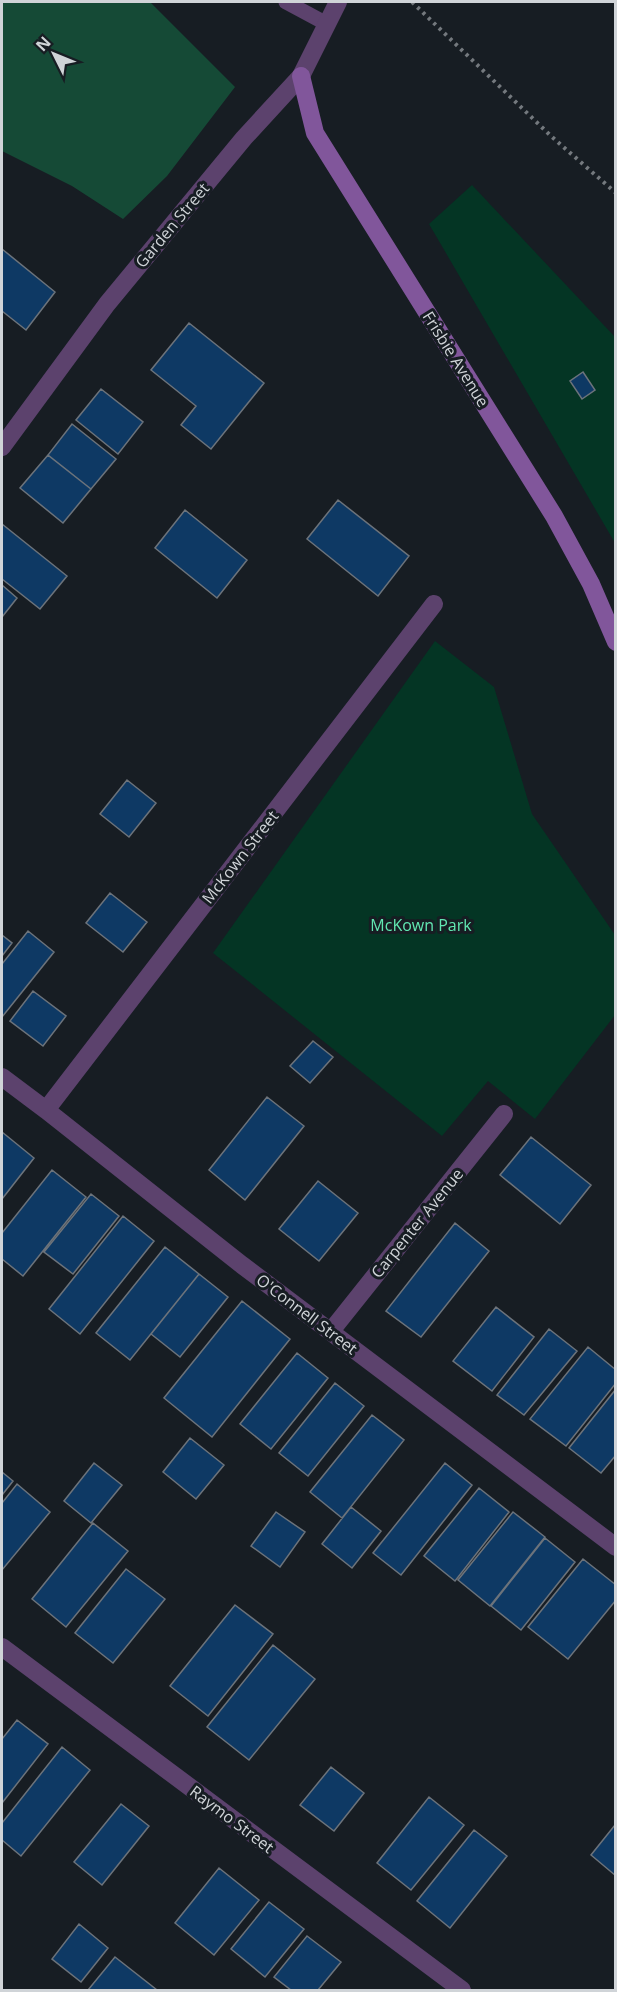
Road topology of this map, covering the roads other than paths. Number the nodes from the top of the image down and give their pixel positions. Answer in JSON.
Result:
{"nodes":[{"id":1,"x":286,"y":2,"type":"edge"},
{"id":2,"x":338,"y":2,"type":"edge"},
{"id":3,"x":327,"y":24,"type":"junction"},
{"id":4,"x":301,"y":76,"type":"junction"},
{"id":5,"x":2,"y":447,"type":"edge"},
{"id":6,"x":434,"y":604,"type":"dead end"},
{"id":7,"x":615,"y":642,"type":"edge"},
{"id":8,"x":2,"y":1077,"type":"edge"},
{"id":9,"x":46,"y":1110,"type":"junction"},
{"id":10,"x":504,"y":1114,"type":"dead end"},
{"id":11,"x":331,"y":1331,"type":"junction"},
{"id":12,"x":615,"y":1547,"type":"edge"},
{"id":13,"x":2,"y":1647,"type":"edge"},
{"id":14,"x":462,"y":1990,"type":"edge"}],
"edges":[{"from":1,"to":3,"type":"lane"},
{"from":2,"to":3,"type":"street","name":"Garden Street"},
{"from":3,"to":4,"type":"street","name":"Garden Street"},
{"from":4,"to":5,"type":"street","name":"Garden Street"},
{"from":4,"to":7,"type":"street","name":"Frisbie Avenue"},
{"from":6,"to":9,"type":"street","name":"McKown Street"},
{"from":8,"to":9,"type":"street","name":"O'Connell Street"},
{"from":9,"to":11,"type":"street","name":"O'Connell Street"},
{"from":10,"to":11,"type":"street","name":"Carpenter Avenue"},
{"from":11,"to":12,"type":"street","name":"O'Connell Street"},
{"from":13,"to":14,"type":"street","name":"Raymo Street"}]}
